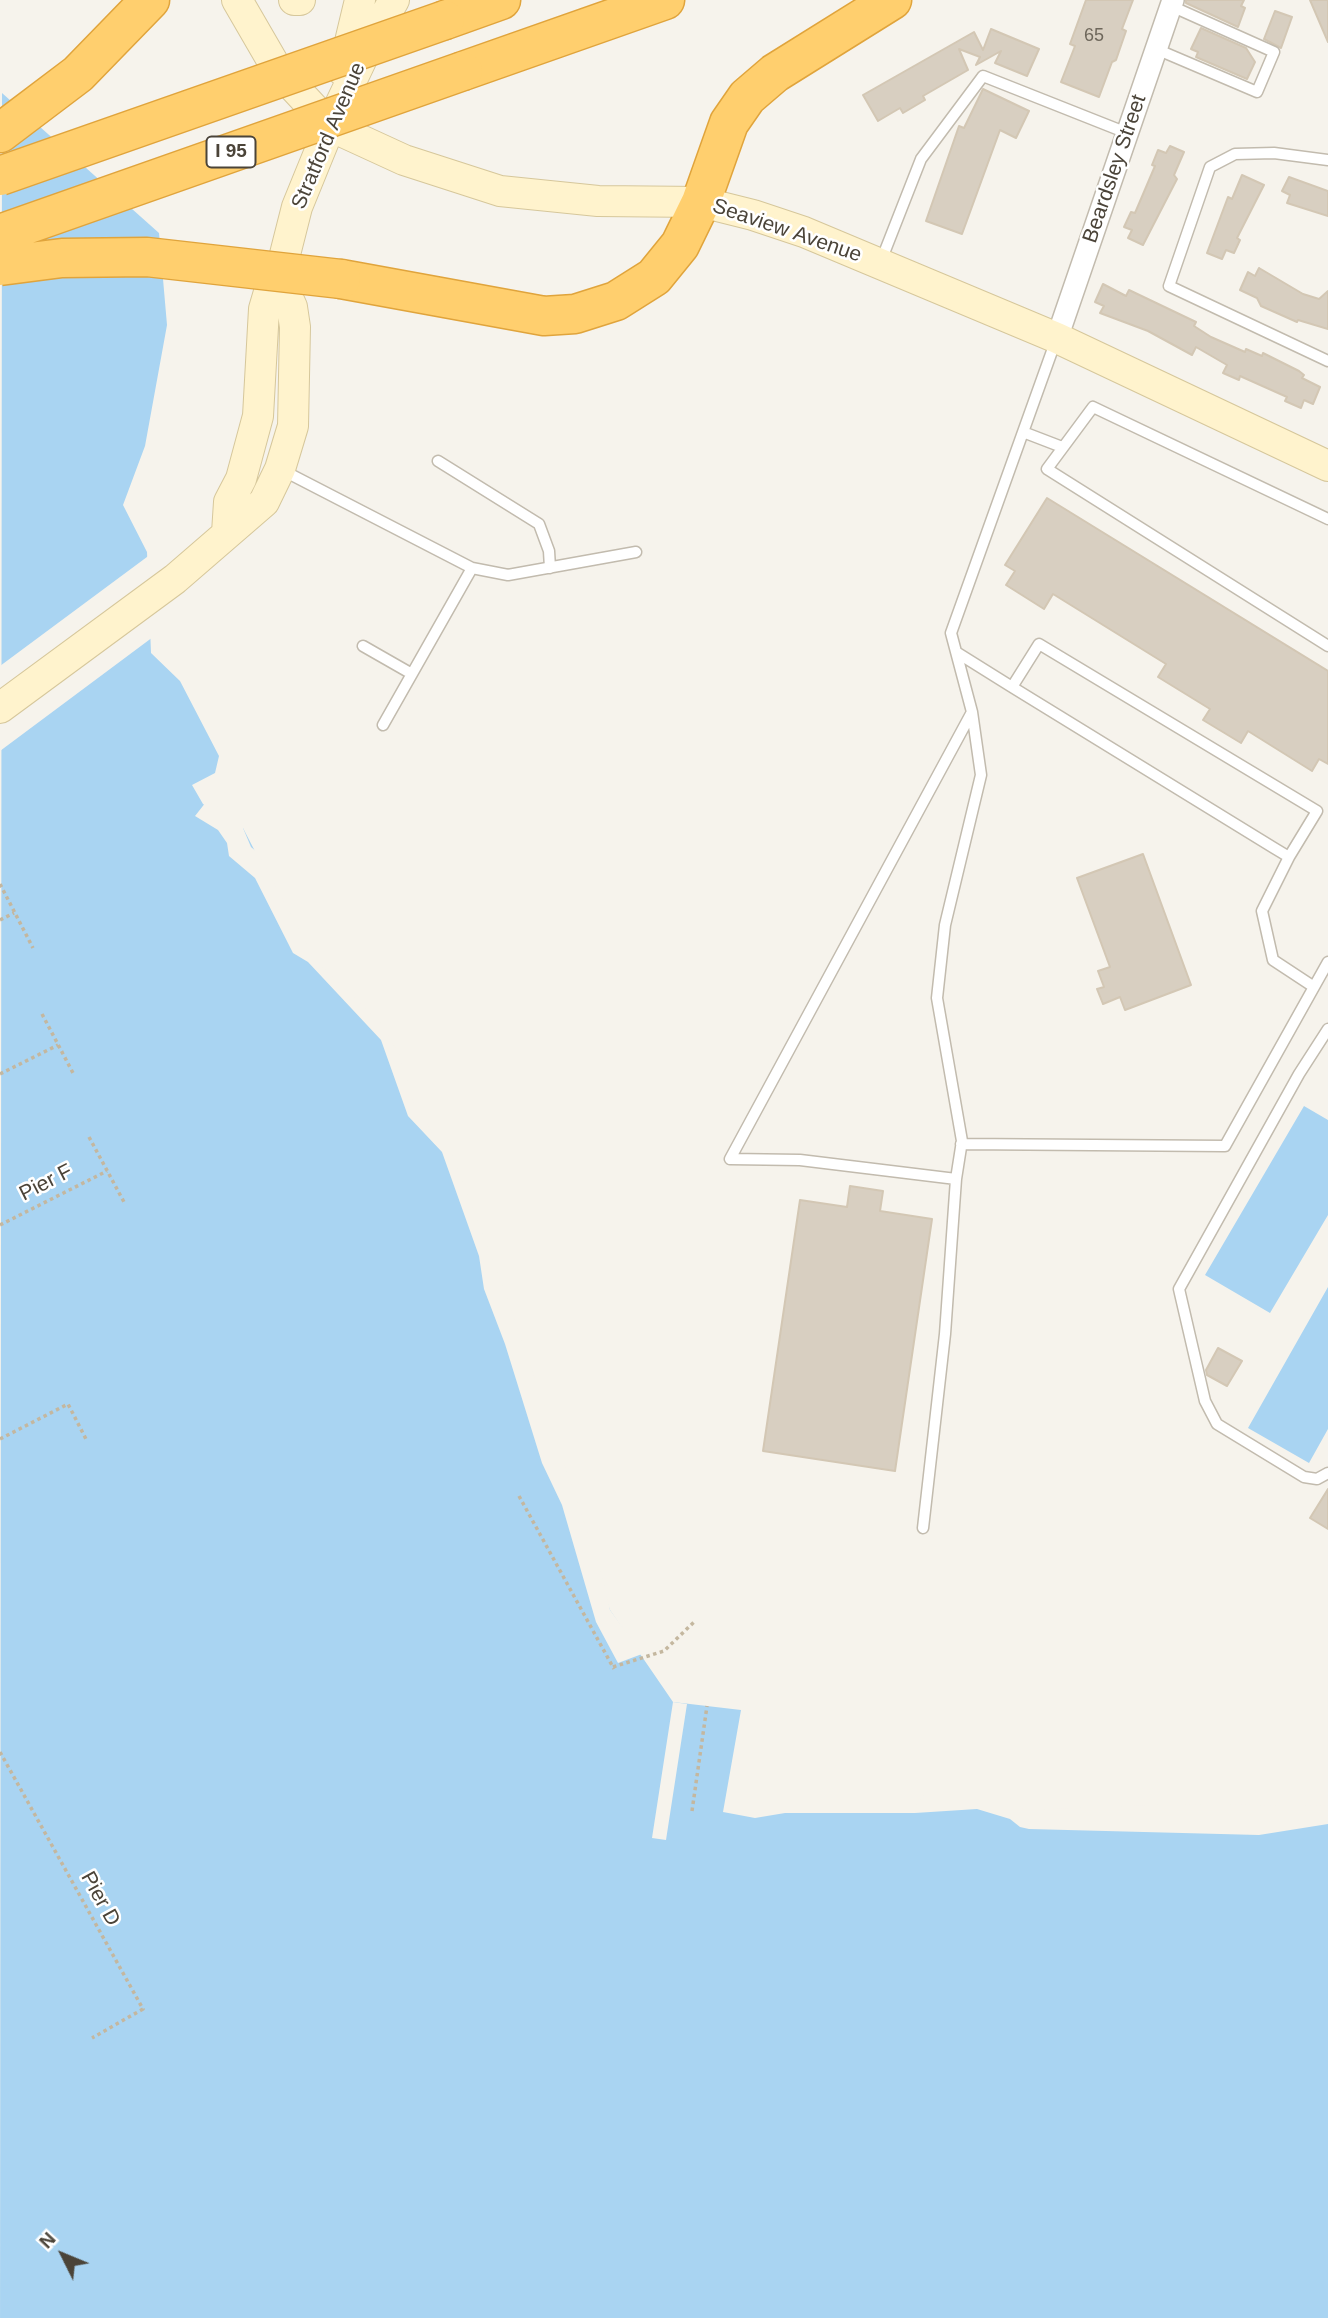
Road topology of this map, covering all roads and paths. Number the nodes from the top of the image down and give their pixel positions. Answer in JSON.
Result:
{"nodes":[{"id":1,"x":150,"y":0,"type":"edge"},
{"id":2,"x":237,"y":0,"type":"edge"},
{"id":3,"x":294,"y":0,"type":"edge"},
{"id":4,"x":300,"y":0,"type":"edge"},
{"id":5,"x":360,"y":0,"type":"edge"},
{"id":6,"x":394,"y":0,"type":"edge"},
{"id":7,"x":501,"y":0,"type":"edge"},
{"id":8,"x":665,"y":0,"type":"edge"},
{"id":9,"x":892,"y":0,"type":"edge"},
{"id":10,"x":1172,"y":3,"type":"edge"},
{"id":11,"x":1156,"y":49,"type":"junction"},
{"id":12,"x":330,"y":126,"type":"junction"},
{"id":13,"x":0,"y":133,"type":"edge"},
{"id":14,"x":1127,"y":134,"type":"junction"},
{"id":15,"x":1328,"y":160,"type":"edge"},
{"id":16,"x":0,"y":176,"type":"edge"},
{"id":17,"x":701,"y":202,"type":"junction"},
{"id":18,"x":0,"y":234,"type":"edge"},
{"id":19,"x":880,"y":263,"type":"junction"},
{"id":20,"x":0,"y":266,"type":"edge"},
{"id":21,"x":279,"y":278,"type":"junction"},
{"id":22,"x":1057,"y":338,"type":"junction"},
{"id":23,"x":1328,"y":361,"type":"edge"},
{"id":24,"x":1023,"y":432,"type":"junction"},
{"id":25,"x":1062,"y":447,"type":"junction"},
{"id":26,"x":438,"y":461,"type":"dead end"},
{"id":27,"x":1328,"y":466,"type":"edge"},
{"id":28,"x":280,"y":469,"type":"junction"},
{"id":29,"x":1328,"y":519,"type":"edge"},
{"id":30,"x":227,"y":533,"type":"junction"},
{"id":31,"x":636,"y":551,"type":"dead end"},
{"id":32,"x":472,"y":568,"type":"junction"},
{"id":33,"x":550,"y":568,"type":"junction"},
{"id":34,"x":363,"y":646,"type":"dead end"},
{"id":35,"x":1328,"y":646,"type":"edge"},
{"id":36,"x":956,"y":652,"type":"junction"},
{"id":37,"x":412,"y":674,"type":"junction"},
{"id":38,"x":1012,"y":687,"type":"junction"},
{"id":39,"x":0,"y":708,"type":"edge"},
{"id":40,"x":972,"y":712,"type":"junction"},
{"id":41,"x":383,"y":725,"type":"dead end"},
{"id":42,"x":1289,"y":857,"type":"junction"},
{"id":43,"x":0,"y":884,"type":"edge"},
{"id":44,"x":14,"y":912,"type":"junction"},
{"id":45,"x":0,"y":920,"type":"edge"},
{"id":46,"x":33,"y":948,"type":"dead end"},
{"id":47,"x":1328,"y":962,"type":"edge"},
{"id":48,"x":1314,"y":987,"type":"junction"},
{"id":49,"x":42,"y":1014,"type":"dead end"},
{"id":50,"x":1328,"y":1029,"type":"edge"},
{"id":51,"x":58,"y":1045,"type":"junction"},
{"id":52,"x":73,"y":1073,"type":"dead end"},
{"id":53,"x":0,"y":1074,"type":"edge"},
{"id":54,"x":89,"y":1137,"type":"dead end"},
{"id":55,"x":961,"y":1144,"type":"junction"},
{"id":56,"x":107,"y":1171,"type":"junction"},
{"id":57,"x":956,"y":1179,"type":"junction"},
{"id":58,"x":124,"y":1202,"type":"dead end"},
{"id":59,"x":0,"y":1224,"type":"edge"},
{"id":60,"x":0,"y":1438,"type":"edge"},
{"id":61,"x":87,"y":1441,"type":"dead end"},
{"id":62,"x":1328,"y":1473,"type":"edge"},
{"id":63,"x":519,"y":1496,"type":"dead end"},
{"id":64,"x":923,"y":1528,"type":"dead end"},
{"id":65,"x":694,"y":1622,"type":"dead end"},
{"id":66,"x":707,"y":1706,"type":"dead end"},
{"id":67,"x":0,"y":1752,"type":"edge"},
{"id":68,"x":692,"y":1811,"type":"dead end"},
{"id":69,"x":92,"y":2038,"type":"dead end"}],
"edges":[{"from":1,"to":13,"type":"highway"},
{"from":2,"to":12,"type":"main road","name":"Seaview Avenue"},
{"from":3,"to":4,"type":"main road"},
{"from":5,"to":12,"type":"main road"},
{"from":6,"to":12,"type":"main road","name":"Stratford Avenue"},
{"from":7,"to":16,"type":"highway","number":"I 95","bridge":true},
{"from":8,"to":18,"type":"highway","number":"I 95","bridge":true},
{"from":9,"to":17,"type":"highway"},
{"from":10,"to":11,"type":"street","name":"Beardsley Street"},
{"from":10,"to":11,"type":"lane"},
{"from":11,"to":14,"type":"street","name":"Beardsley Street"},
{"from":12,"to":17,"type":"main road","name":"Seaview Avenue"},
{"from":12,"to":21,"type":"main road","name":"Stratford Avenue"},
{"from":14,"to":19,"type":"lane"},
{"from":14,"to":22,"type":"street","name":"Beardsley Street"},
{"from":15,"to":23,"type":"lane"},
{"from":17,"to":19,"type":"main road","name":"Seaview Avenue"},
{"from":17,"to":20,"type":"highway","bridge":true},
{"from":19,"to":22,"type":"main road","name":"Seaview Avenue"},
{"from":21,"to":28,"type":"main road"},
{"from":21,"to":30,"type":"main road","name":"Stratford Avenue"},
{"from":22,"to":24,"type":"lane"},
{"from":22,"to":27,"type":"main road","name":"Seaview Avenue"},
{"from":24,"to":25,"type":"lane"},
{"from":24,"to":36,"type":"lane"},
{"from":25,"to":29,"type":"lane"},
{"from":25,"to":35,"type":"lane"},
{"from":26,"to":33,"type":"lane"},
{"from":28,"to":30,"type":"main road"},
{"from":28,"to":32,"type":"lane"},
{"from":30,"to":39,"type":"main road"},
{"from":31,"to":33,"type":"lane"},
{"from":32,"to":33,"type":"lane"},
{"from":32,"to":37,"type":"lane"},
{"from":34,"to":37,"type":"lane"},
{"from":36,"to":38,"type":"lane"},
{"from":36,"to":40,"type":"lane"},
{"from":37,"to":41,"type":"lane"},
{"from":38,"to":42,"type":"lane"},
{"from":38,"to":42,"type":"lane"},
{"from":40,"to":55,"type":"lane"},
{"from":40,"to":57,"type":"lane"},
{"from":42,"to":48,"type":"lane"},
{"from":43,"to":44,"type":"path"},
{"from":44,"to":45,"type":"path"},
{"from":44,"to":46,"type":"path"},
{"from":47,"to":48,"type":"lane"},
{"from":48,"to":55,"type":"lane"},
{"from":49,"to":51,"type":"path"},
{"from":50,"to":62,"type":"lane"},
{"from":51,"to":52,"type":"path"},
{"from":51,"to":53,"type":"path"},
{"from":54,"to":56,"type":"path"},
{"from":55,"to":57,"type":"lane"},
{"from":56,"to":58,"type":"path"},
{"from":56,"to":59,"type":"path","name":"Pier F"},
{"from":57,"to":64,"type":"lane"},
{"from":60,"to":61,"type":"path"},
{"from":63,"to":65,"type":"path"},
{"from":66,"to":68,"type":"path"},
{"from":67,"to":69,"type":"path","name":"Pier D"}]}
